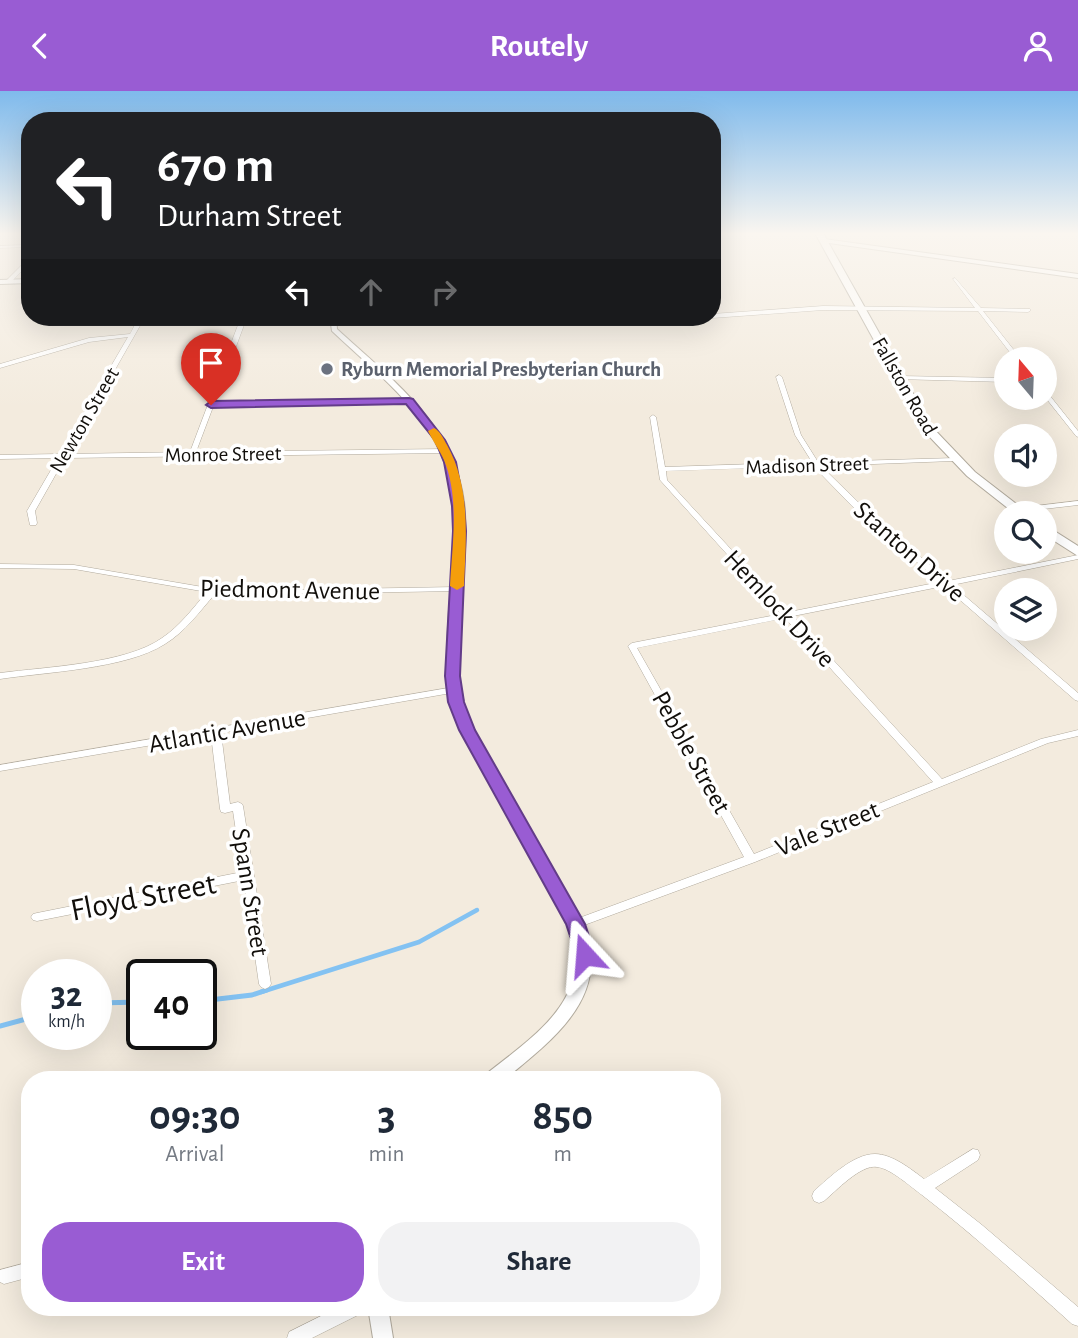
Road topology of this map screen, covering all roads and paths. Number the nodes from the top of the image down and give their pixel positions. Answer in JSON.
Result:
{"nodes":[{"id":1,"x":851,"y":291,"type":"edge"},
{"id":2,"x":965,"y":291,"type":"edge"},
{"id":3,"x":860,"y":308,"type":"junction"},
{"id":4,"x":979,"y":309,"type":"junction"},
{"id":5,"x":1028,"y":310,"type":"dead end"},
{"id":6,"x":721,"y":315,"type":"edge"},
{"id":7,"x":137,"y":326,"type":"edge"},
{"id":8,"x":241,"y":326,"type":"edge"},
{"id":9,"x":334,"y":326,"type":"edge"},
{"id":10,"x":132,"y":335,"type":"junction"},
{"id":11,"x":1009,"y":347,"type":"edge"},
{"id":12,"x":0,"y":366,"type":"edge"},
{"id":13,"x":779,"y":377,"type":"dead end"},
{"id":14,"x":899,"y":378,"type":"junction"},
{"id":15,"x":994,"y":380,"type":"edge"},
{"id":16,"x":409,"y":401,"type":"junction"},
{"id":17,"x":211,"y":405,"type":"junction"},
{"id":18,"x":1057,"y":408,"type":"edge"},
{"id":19,"x":653,"y":417,"type":"dead end"},
{"id":20,"x":1078,"y":435,"type":"edge"},
{"id":21,"x":446,"y":451,"type":"junction"},
{"id":22,"x":192,"y":454,"type":"junction"},
{"id":23,"x":64,"y":456,"type":"junction"},
{"id":24,"x":0,"y":457,"type":"edge"},
{"id":25,"x":953,"y":459,"type":"junction"},
{"id":26,"x":817,"y":463,"type":"junction"},
{"id":27,"x":661,"y":469,"type":"junction"},
{"id":28,"x":1007,"y":501,"type":"edge"},
{"id":29,"x":1078,"y":503,"type":"edge"},
{"id":30,"x":1057,"y":506,"type":"edge"},
{"id":31,"x":33,"y":523,"type":"dead end"},
{"id":32,"x":1057,"y":538,"type":"edge"},
{"id":33,"x":1078,"y":555,"type":"edge"},
{"id":34,"x":0,"y":566,"type":"edge"},
{"id":35,"x":947,"y":585,"type":"junction"},
{"id":36,"x":457,"y":589,"type":"junction"},
{"id":37,"x":212,"y":592,"type":"junction"},
{"id":38,"x":788,"y":616,"type":"junction"},
{"id":39,"x":0,"y":676,"type":"edge"},
{"id":40,"x":454,"y":690,"type":"junction"},
{"id":41,"x":1078,"y":698,"type":"edge"},
{"id":42,"x":216,"y":732,"type":"junction"},
{"id":43,"x":1078,"y":733,"type":"edge"},
{"id":44,"x":0,"y":768,"type":"edge"},
{"id":45,"x":940,"y":783,"type":"junction"},
{"id":46,"x":751,"y":859,"type":"junction"},
{"id":47,"x":249,"y":875,"type":"junction"},
{"id":48,"x":37,"y":917,"type":"dead end"},
{"id":49,"x":575,"y":924,"type":"junction"},
{"id":50,"x":265,"y":984,"type":"dead end"},
{"id":51,"x":501,"y":1071,"type":"edge"},
{"id":52,"x":973,"y":1155,"type":"dead end"},
{"id":53,"x":924,"y":1187,"type":"junction"},
{"id":54,"x":819,"y":1196,"type":"dead end"},
{"id":55,"x":21,"y":1271,"type":"edge"},
{"id":56,"x":4,"y":1276,"type":"dead end"},
{"id":57,"x":338,"y":1316,"type":"edge"},
{"id":58,"x":379,"y":1316,"type":"edge"},
{"id":59,"x":1078,"y":1318,"type":"edge"},
{"id":60,"x":295,"y":1338,"type":"edge"},
{"id":61,"x":383,"y":1338,"type":"edge"}],
"edges":[{"from":1,"to":3,"type":"main road","name":"Fallston Road"},
{"from":2,"to":4,"type":"street"},
{"from":3,"to":4,"type":"street"},
{"from":3,"to":6,"type":"street"},
{"from":3,"to":14,"type":"main road","name":"Fallston Road"},
{"from":4,"to":5,"type":"street"},
{"from":4,"to":11,"type":"street"},
{"from":7,"to":10,"type":"street","name":"Newton Street"},
{"from":8,"to":17,"type":"street"},
{"from":9,"to":16,"type":"street"},
{"from":10,"to":12,"type":"street"},
{"from":10,"to":23,"type":"street","name":"Newton Street"},
{"from":13,"to":26,"type":"street","name":"Stanton Drive"},
{"from":14,"to":15,"type":"street"},
{"from":14,"to":25,"type":"main road","name":"Fallston Road"},
{"from":16,"to":17,"type":"street"},
{"from":16,"to":21,"type":"street"},
{"from":17,"to":22,"type":"street"},
{"from":18,"to":20,"type":"street"},
{"from":19,"to":27,"type":"street","name":"Hemlock Drive"},
{"from":21,"to":22,"type":"street","name":"Monroe Street"},
{"from":21,"to":36,"type":"street"},
{"from":22,"to":23,"type":"street","name":"Monroe Street"},
{"from":23,"to":24,"type":"street","name":"Monroe Street"},
{"from":23,"to":31,"type":"street","name":"Newton Street"},
{"from":25,"to":26,"type":"street","name":"Madison Street"},
{"from":25,"to":28,"type":"main road","name":"Fallston Road"},
{"from":26,"to":27,"type":"street","name":"Madison Street"},
{"from":26,"to":35,"type":"street","name":"Stanton Drive"},
{"from":27,"to":38,"type":"street","name":"Hemlock Drive"},
{"from":29,"to":30,"type":"street"},
{"from":32,"to":33,"type":"main road"},
{"from":33,"to":35,"type":"street"},
{"from":34,"to":37,"type":"street","name":"Piedmont Avenue"},
{"from":35,"to":38,"type":"street"},
{"from":35,"to":41,"type":"street","name":"Stanton Drive"},
{"from":36,"to":37,"type":"street","name":"Piedmont Avenue"},
{"from":36,"to":40,"type":"street"},
{"from":37,"to":39,"type":"street"},
{"from":38,"to":45,"type":"street","name":"Hemlock Drive"},
{"from":38,"to":46,"type":"street","name":"Pebble Street"},
{"from":40,"to":42,"type":"street","name":"Atlantic Avenue"},
{"from":40,"to":49,"type":"street"},
{"from":42,"to":44,"type":"street","name":"Atlantic Avenue"},
{"from":42,"to":47,"type":"street","name":"Spann Street"},
{"from":43,"to":45,"type":"street","name":"Vale Street"},
{"from":45,"to":46,"type":"street","name":"Vale Street"},
{"from":46,"to":49,"type":"street","name":"Vale Street"},
{"from":47,"to":48,"type":"street","name":"Floyd Street"},
{"from":47,"to":50,"type":"street","name":"Spann Street"},
{"from":49,"to":51,"type":"street"},
{"from":52,"to":53,"type":"street"},
{"from":53,"to":54,"type":"street"},
{"from":53,"to":59,"type":"street"},
{"from":55,"to":56,"type":"street"},
{"from":57,"to":60,"type":"street"},
{"from":58,"to":61,"type":"street"}]}
